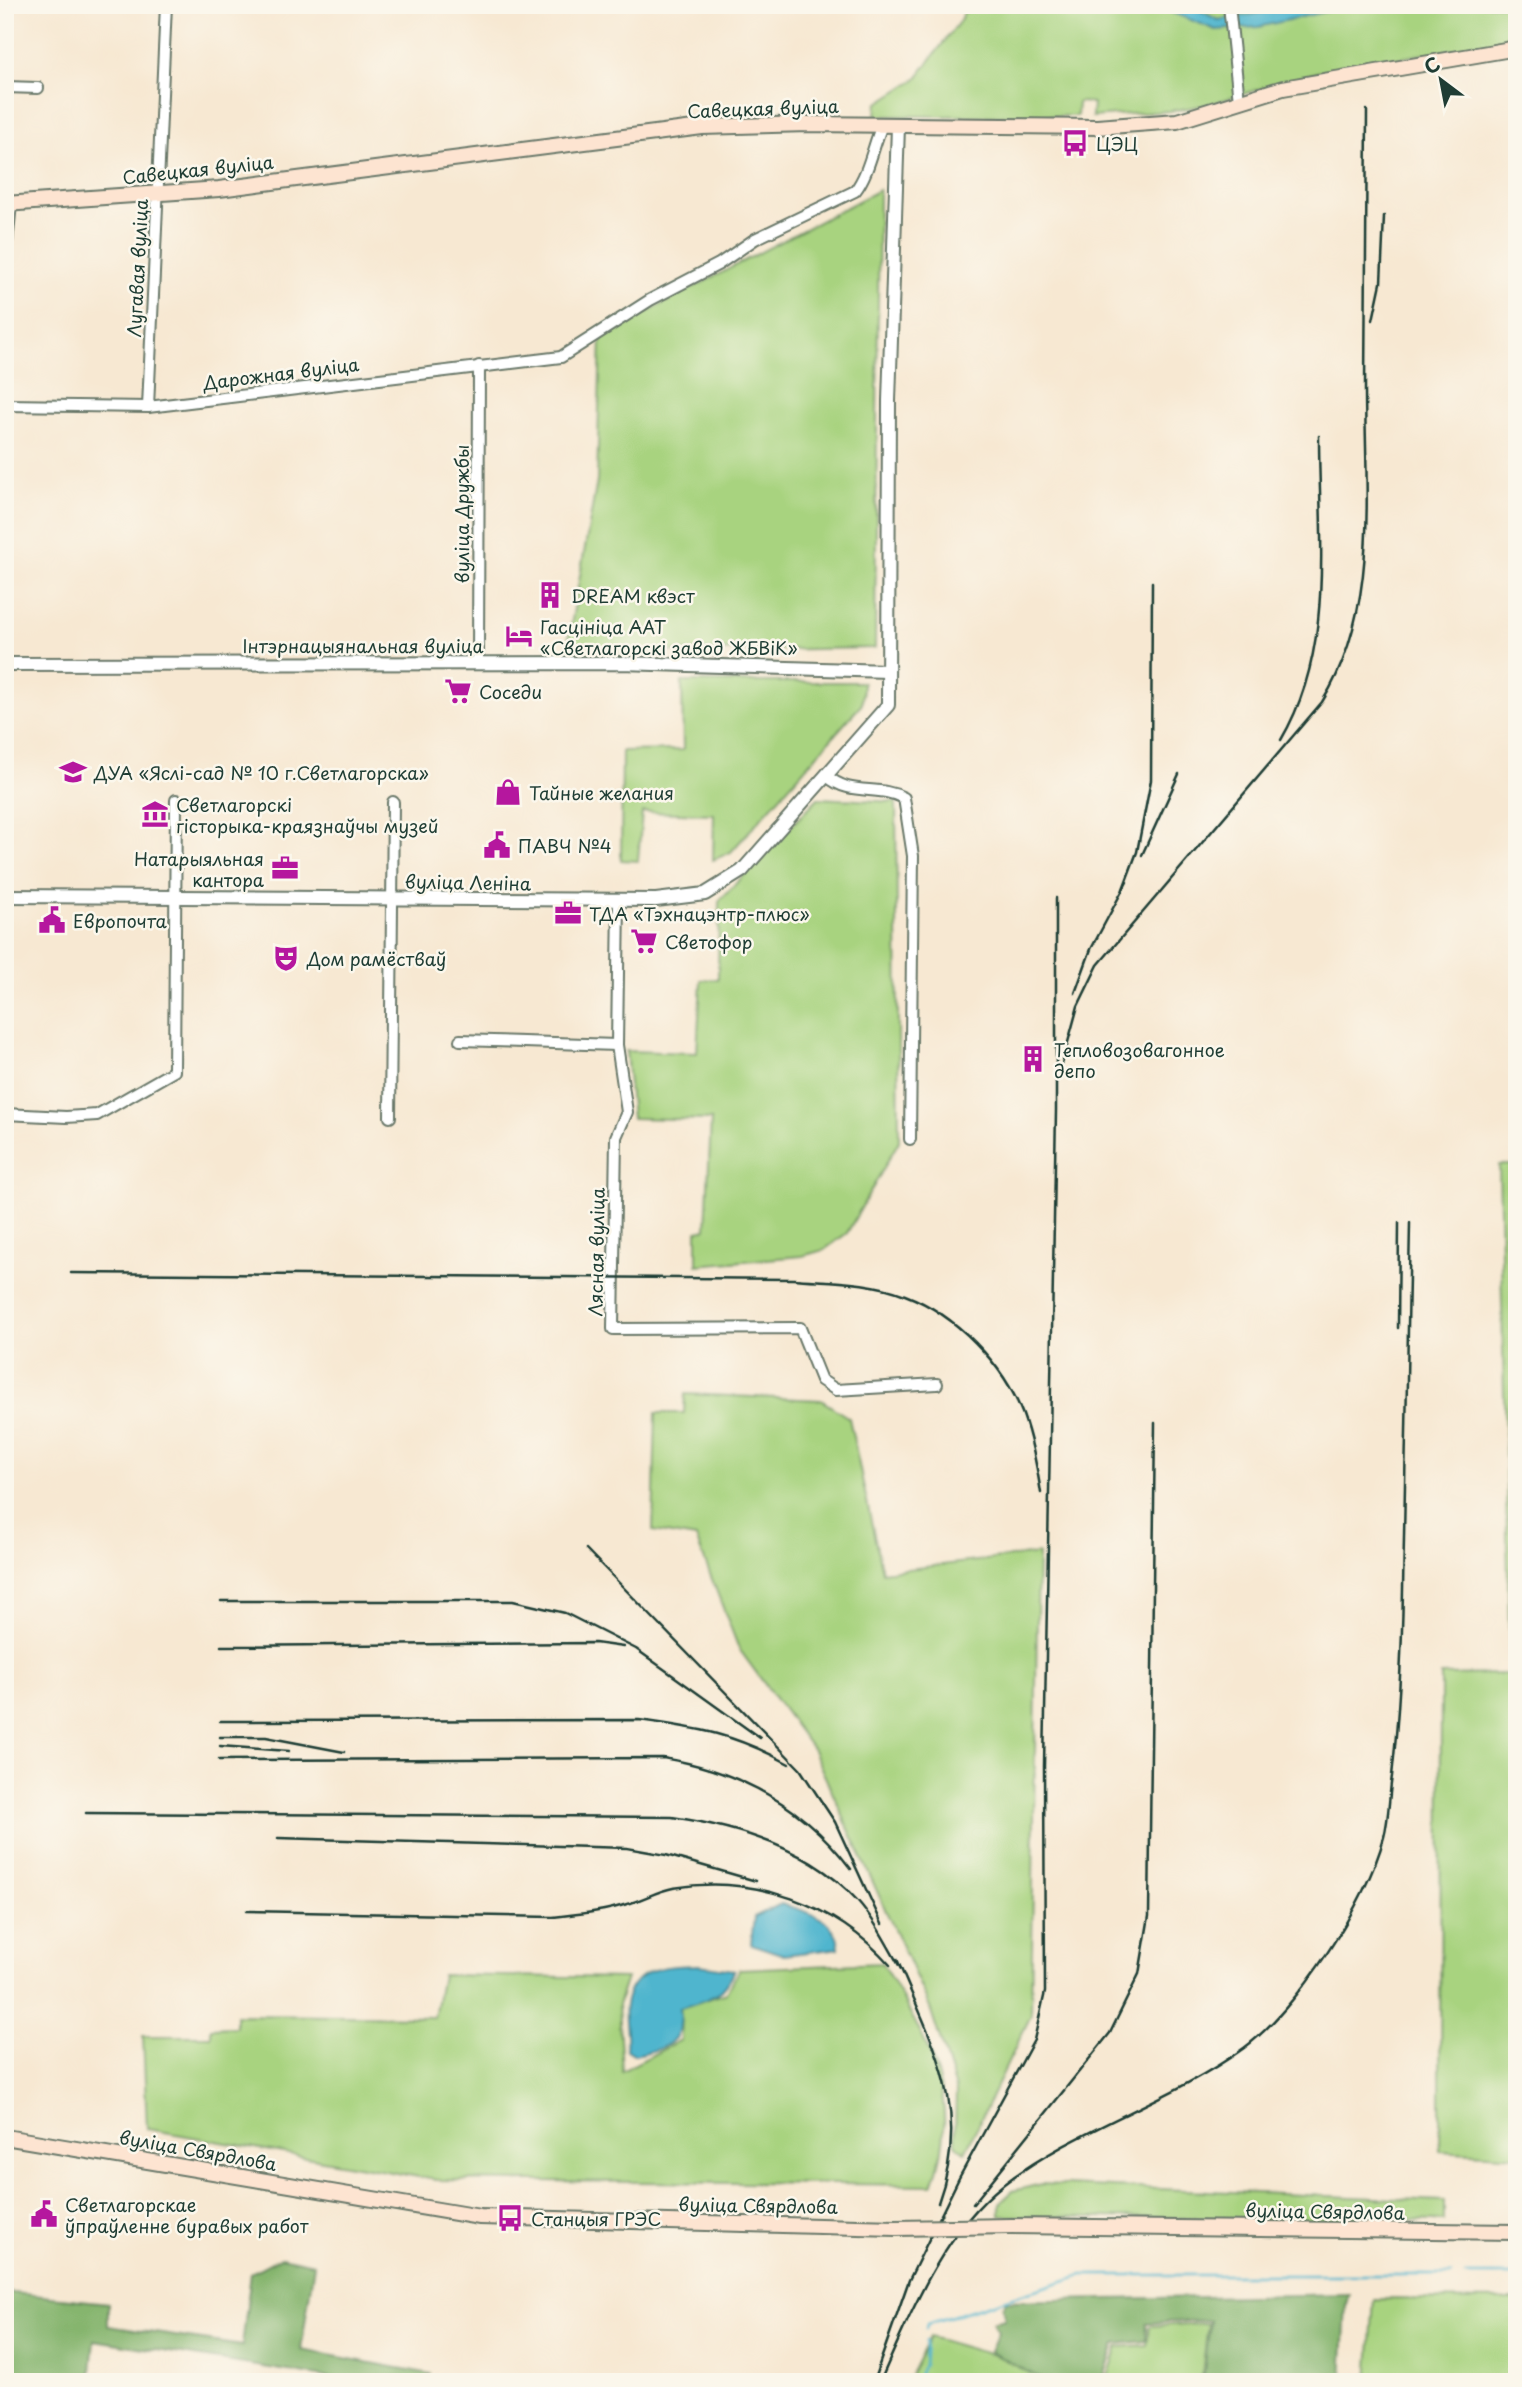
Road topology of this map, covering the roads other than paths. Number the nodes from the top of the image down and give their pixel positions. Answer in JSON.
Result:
{"nodes":[{"id":1,"x":166,"y":5,"type":"edge"},
{"id":2,"x":1229,"y":17,"type":"edge"},
{"id":3,"x":1517,"y":48,"type":"edge"},
{"id":4,"x":5,"y":87,"type":"edge"},
{"id":5,"x":38,"y":88,"type":"dead end"},
{"id":6,"x":1239,"y":101,"type":"junction"},
{"id":7,"x":882,"y":125,"type":"junction"},
{"id":8,"x":898,"y":126,"type":"junction"},
{"id":9,"x":158,"y":196,"type":"junction"},
{"id":10,"x":8,"y":204,"type":"edge"},
{"id":11,"x":5,"y":263,"type":"edge"},
{"id":12,"x":479,"y":366,"type":"junction"},
{"id":13,"x":5,"y":405,"type":"edge"},
{"id":14,"x":148,"y":407,"type":"junction"},
{"id":15,"x":478,"y":663,"type":"junction"},
{"id":16,"x":5,"y":664,"type":"edge"},
{"id":17,"x":888,"y":671,"type":"junction"},
{"id":18,"x":827,"y":776,"type":"junction"},
{"id":19,"x":176,"y":800,"type":"dead end"},
{"id":20,"x":393,"y":802,"type":"dead end"},
{"id":21,"x":5,"y":896,"type":"edge"},
{"id":22,"x":176,"y":898,"type":"junction"},
{"id":23,"x":392,"y":899,"type":"junction"},
{"id":24,"x":619,"y":901,"type":"junction"},
{"id":25,"x":460,"y":1041,"type":"dead end"},
{"id":26,"x":617,"y":1045,"type":"junction"},
{"id":27,"x":5,"y":1114,"type":"edge"},
{"id":28,"x":390,"y":1117,"type":"dead end"},
{"id":29,"x":910,"y":1139,"type":"dead end"},
{"id":30,"x":937,"y":1384,"type":"dead end"},
{"id":31,"x":5,"y":2137,"type":"edge"},
{"id":32,"x":1517,"y":2232,"type":"edge"}],
"edges":[{"from":1,"to":9,"type":"street","name":"Лугавая вуліца"},
{"from":2,"to":6,"type":"street"},
{"from":3,"to":6,"type":"main road","name":"Савецкая вуліца"},
{"from":4,"to":5,"type":"street"},
{"from":6,"to":8,"type":"main road","name":"Савецкая вуліца"},
{"from":7,"to":8,"type":"main road","name":"Савецкая вуліца"},
{"from":7,"to":9,"type":"main road","name":"Савецкая вуліца"},
{"from":7,"to":12,"type":"street","name":"Дарожная вуліца"},
{"from":8,"to":17,"type":"street","name":"вуліца Леніна"},
{"from":9,"to":10,"type":"main road","name":"Савецкая вуліца"},
{"from":9,"to":14,"type":"street","name":"Лугавая вуліца"},
{"from":10,"to":11,"type":"street"},
{"from":12,"to":14,"type":"street","name":"Дарожная вуліца"},
{"from":12,"to":15,"type":"street","name":"вуліца Дружбы"},
{"from":13,"to":14,"type":"street","name":"Дарожная вуліца"},
{"from":15,"to":16,"type":"street","name":"Інтэрнацыянальная вуліца"},
{"from":15,"to":17,"type":"street","name":"Інтэрнацыянальная вуліца"},
{"from":17,"to":18,"type":"street","name":"вуліца Леніна"},
{"from":18,"to":24,"type":"street","name":"вуліца Леніна"},
{"from":18,"to":29,"type":"street"},
{"from":19,"to":22,"type":"street"},
{"from":20,"to":23,"type":"street"},
{"from":21,"to":22,"type":"street","name":"вуліца Леніна"},
{"from":22,"to":23,"type":"street","name":"вуліца Леніна"},
{"from":22,"to":27,"type":"street"},
{"from":23,"to":24,"type":"street","name":"вуліца Леніна"},
{"from":23,"to":28,"type":"street"},
{"from":24,"to":26,"type":"street","name":"Лясная вуліца"},
{"from":25,"to":26,"type":"street"},
{"from":26,"to":30,"type":"street","name":"Лясная вуліца"},
{"from":31,"to":32,"type":"main road","name":"вуліца Свярдлова","bridge":true}]}
